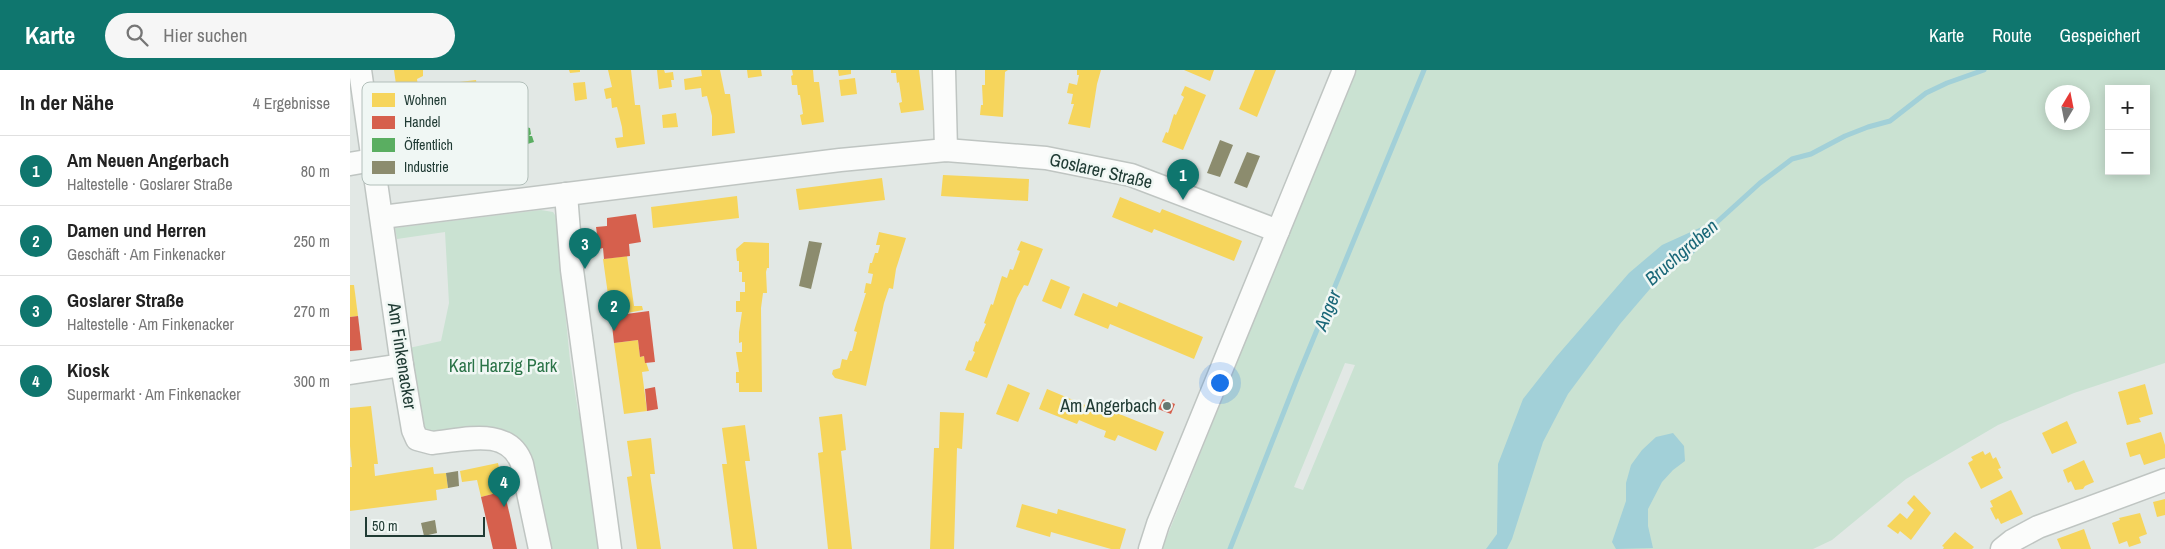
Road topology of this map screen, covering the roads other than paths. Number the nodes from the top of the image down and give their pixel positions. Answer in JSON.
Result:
{"nodes":[{"id":1,"x":360,"y":70,"type":"edge"},
{"id":2,"x":944,"y":70,"type":"edge"},
{"id":3,"x":1344,"y":70,"type":"edge"},
{"id":4,"x":362,"y":84,"type":"edge"},
{"id":5,"x":946,"y":150,"type":"junction"},
{"id":6,"x":377,"y":185,"type":"edge"},
{"id":7,"x":566,"y":194,"type":"junction"},
{"id":8,"x":382,"y":217,"type":"junction"},
{"id":9,"x":1278,"y":231,"type":"junction"},
{"id":10,"x":402,"y":365,"type":"junction"},
{"id":11,"x":350,"y":373,"type":"edge"},
{"id":12,"x":2165,"y":480,"type":"edge"},
{"id":13,"x":540,"y":549,"type":"edge"},
{"id":14,"x":610,"y":549,"type":"edge"},
{"id":15,"x":1150,"y":549,"type":"edge"},
{"id":16,"x":2002,"y":549,"type":"edge"}],
"edges":[{"from":1,"to":4,"type":"street","name":"Am Finkenacker"},
{"from":2,"to":5,"type":"street"},
{"from":3,"to":9,"type":"street"},
{"from":5,"to":7,"type":"street","name":"Goslarer Straße"},
{"from":5,"to":9,"type":"street","name":"Goslarer Straße"},
{"from":6,"to":8,"type":"street","name":"Am Finkenacker"},
{"from":7,"to":8,"type":"street","name":"Goslarer Straße"},
{"from":7,"to":14,"type":"street"},
{"from":8,"to":10,"type":"street","name":"Am Finkenacker"},
{"from":9,"to":15,"type":"street"},
{"from":10,"to":11,"type":"street"},
{"from":10,"to":13,"type":"street","name":"Am Finkenacker"},
{"from":12,"to":16,"type":"street"}]}
